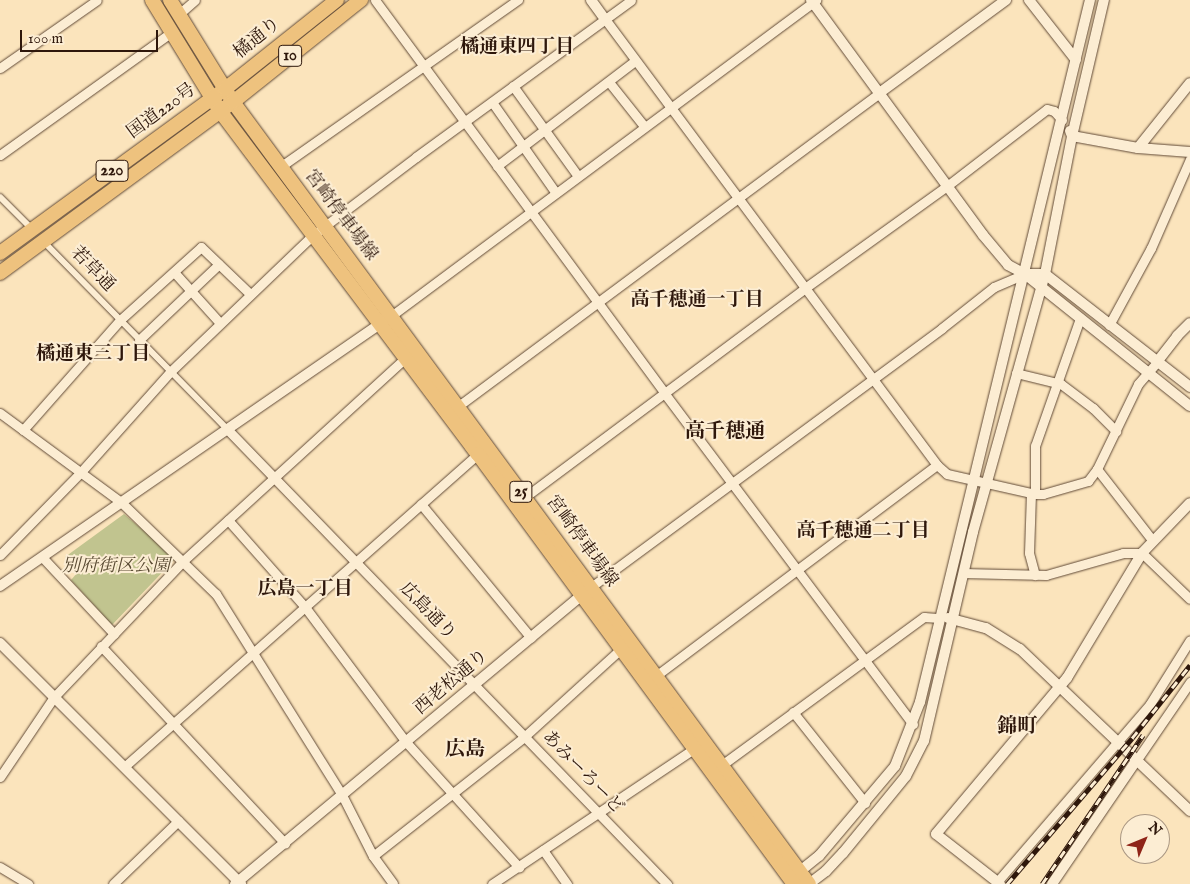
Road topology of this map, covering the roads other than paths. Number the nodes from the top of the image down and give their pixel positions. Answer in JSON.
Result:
{"nodes":[{"id":1,"x":97,"y":0,"type":"edge"},
{"id":2,"x":152,"y":0,"type":"edge"},
{"id":3,"x":170,"y":0,"type":"edge"},
{"id":4,"x":195,"y":0,"type":"edge"},
{"id":5,"x":337,"y":0,"type":"edge"},
{"id":6,"x":360,"y":0,"type":"edge"},
{"id":7,"x":375,"y":0,"type":"edge"},
{"id":8,"x":518,"y":0,"type":"edge"},
{"id":9,"x":591,"y":0,"type":"edge"},
{"id":10,"x":631,"y":0,"type":"edge"},
{"id":11,"x":1006,"y":0,"type":"edge"},
{"id":12,"x":1029,"y":0,"type":"edge"},
{"id":13,"x":1090,"y":0,"type":"edge"},
{"id":14,"x":1104,"y":0,"type":"edge"},
{"id":15,"x":813,"y":1,"type":"edge"},
{"id":16,"x":179,"y":14,"type":"junction"},
{"id":17,"x":605,"y":19,"type":"junction"},
{"id":18,"x":172,"y":32,"type":"junction"},
{"id":19,"x":1076,"y":60,"type":"junction"},
{"id":20,"x":636,"y":61,"type":"junction"},
{"id":21,"x":424,"y":66,"type":"junction"},
{"id":22,"x":0,"y":68,"type":"edge"},
{"id":23,"x":609,"y":82,"type":"junction"},
{"id":24,"x":1190,"y":83,"type":"edge"},
{"id":25,"x":514,"y":86,"type":"junction"},
{"id":26,"x":225,"y":89,"type":"junction"},
{"id":27,"x":878,"y":94,"type":"junction"},
{"id":28,"x":212,"y":98,"type":"junction"},
{"id":29,"x":233,"y":102,"type":"junction"},
{"id":30,"x":492,"y":102,"type":"junction"},
{"id":31,"x":669,"y":107,"type":"junction"},
{"id":32,"x":220,"y":111,"type":"junction"},
{"id":33,"x":1062,"y":120,"type":"junction"},
{"id":34,"x":466,"y":121,"type":"junction"},
{"id":35,"x":644,"y":126,"type":"junction"},
{"id":36,"x":545,"y":131,"type":"junction"},
{"id":37,"x":1072,"y":136,"type":"junction"},
{"id":38,"x":523,"y":146,"type":"junction"},
{"id":39,"x":1138,"y":148,"type":"junction"},
{"id":40,"x":1190,"y":152,"type":"edge"},
{"id":41,"x":0,"y":155,"type":"edge"},
{"id":42,"x":1190,"y":160,"type":"edge"},
{"id":43,"x":497,"y":166,"type":"junction"},
{"id":44,"x":280,"y":167,"type":"junction"},
{"id":45,"x":578,"y":176,"type":"junction"},
{"id":46,"x":947,"y":186,"type":"junction"},
{"id":47,"x":556,"y":193,"type":"junction"},
{"id":48,"x":0,"y":197,"type":"edge"},
{"id":49,"x":737,"y":198,"type":"junction"},
{"id":50,"x":532,"y":211,"type":"junction"},
{"id":51,"x":325,"y":225,"type":"junction"},
{"id":52,"x":33,"y":230,"type":"junction"},
{"id":53,"x":313,"y":235,"type":"junction"},
{"id":54,"x":43,"y":241,"type":"junction"},
{"id":55,"x":0,"y":254,"type":"edge"},
{"id":56,"x":219,"y":264,"type":"junction"},
{"id":57,"x":174,"y":272,"type":"junction"},
{"id":58,"x":0,"y":273,"type":"edge"},
{"id":59,"x":1025,"y":274,"type":"junction"},
{"id":60,"x":1045,"y":274,"type":"junction"},
{"id":61,"x":804,"y":288,"type":"junction"},
{"id":62,"x":1040,"y":289,"type":"junction"},
{"id":63,"x":191,"y":290,"type":"junction"},
{"id":64,"x":250,"y":294,"type":"junction"},
{"id":65,"x":597,"y":301,"type":"junction"},
{"id":66,"x":1080,"y":318,"type":"junction"},
{"id":67,"x":120,"y":320,"type":"junction"},
{"id":68,"x":386,"y":320,"type":"junction"},
{"id":69,"x":220,"y":323,"type":"junction"},
{"id":70,"x":1190,"y":323,"type":"edge"},
{"id":71,"x":1109,"y":325,"type":"junction"},
{"id":72,"x":139,"y":340,"type":"junction"},
{"id":73,"x":405,"y":358,"type":"junction"},
{"id":74,"x":1158,"y":362,"type":"junction"},
{"id":75,"x":170,"y":372,"type":"junction"},
{"id":76,"x":1016,"y":373,"type":"junction"},
{"id":77,"x":1148,"y":373,"type":"junction"},
{"id":78,"x":872,"y":379,"type":"junction"},
{"id":79,"x":1056,"y":383,"type":"junction"},
{"id":80,"x":1190,"y":388,"type":"edge"},
{"id":81,"x":665,"y":394,"type":"junction"},
{"id":82,"x":1190,"y":406,"type":"edge"},
{"id":83,"x":452,"y":410,"type":"junction"},
{"id":84,"x":0,"y":413,"type":"edge"},
{"id":85,"x":23,"y":430,"type":"junction"},
{"id":86,"x":228,"y":430,"type":"junction"},
{"id":87,"x":1116,"y":430,"type":"junction"},
{"id":88,"x":478,"y":454,"type":"junction"},
{"id":89,"x":937,"y":466,"type":"junction"},
{"id":90,"x":1097,"y":469,"type":"junction"},
{"id":91,"x":80,"y":473,"type":"junction"},
{"id":92,"x":275,"y":478,"type":"junction"},
{"id":93,"x":733,"y":482,"type":"junction"},
{"id":94,"x":975,"y":482,"type":"junction"},
{"id":95,"x":986,"y":484,"type":"junction"},
{"id":96,"x":1033,"y":493,"type":"junction"},
{"id":97,"x":520,"y":500,"type":"junction"},
{"id":98,"x":122,"y":503,"type":"junction"},
{"id":99,"x":1190,"y":503,"type":"edge"},
{"id":100,"x":421,"y":504,"type":"junction"},
{"id":101,"x":228,"y":520,"type":"junction"},
{"id":102,"x":1152,"y":540,"type":"junction"},
{"id":103,"x":1142,"y":553,"type":"junction"},
{"id":104,"x":0,"y":555,"type":"edge"},
{"id":105,"x":43,"y":558,"type":"junction"},
{"id":106,"x":356,"y":561,"type":"junction"},
{"id":107,"x":183,"y":562,"type":"junction"},
{"id":108,"x":798,"y":570,"type":"junction"},
{"id":109,"x":963,"y":573,"type":"junction"},
{"id":110,"x":1035,"y":575,"type":"junction"},
{"id":111,"x":0,"y":586,"type":"edge"},
{"id":112,"x":586,"y":591,"type":"junction"},
{"id":113,"x":1190,"y":599,"type":"edge"},
{"id":114,"x":304,"y":607,"type":"junction"},
{"id":115,"x":940,"y":618,"type":"junction"},
{"id":116,"x":953,"y":618,"type":"junction"},
{"id":117,"x":114,"y":634,"type":"junction"},
{"id":118,"x":531,"y":638,"type":"junction"},
{"id":119,"x":1190,"y":640,"type":"edge"},
{"id":120,"x":0,"y":644,"type":"edge"},
{"id":121,"x":101,"y":646,"type":"junction"},
{"id":122,"x":627,"y":646,"type":"junction"},
{"id":123,"x":253,"y":652,"type":"junction"},
{"id":124,"x":864,"y":661,"type":"junction"},
{"id":125,"x":652,"y":679,"type":"junction"},
{"id":126,"x":1190,"y":682,"type":"edge"},
{"id":127,"x":474,"y":685,"type":"junction"},
{"id":128,"x":1060,"y":687,"type":"junction"},
{"id":129,"x":54,"y":697,"type":"junction"},
{"id":130,"x":794,"y":712,"type":"junction"},
{"id":131,"x":173,"y":723,"type":"junction"},
{"id":132,"x":913,"y":724,"type":"junction"},
{"id":133,"x":524,"y":737,"type":"junction"},
{"id":134,"x":406,"y":742,"type":"junction"},
{"id":135,"x":1118,"y":742,"type":"junction"},
{"id":136,"x":700,"y":745,"type":"junction"},
{"id":137,"x":1136,"y":761,"type":"junction"},
{"id":138,"x":124,"y":767,"type":"junction"},
{"id":139,"x":717,"y":768,"type":"junction"},
{"id":140,"x":0,"y":776,"type":"edge"},
{"id":141,"x":453,"y":794,"type":"junction"},
{"id":142,"x":342,"y":795,"type":"junction"},
{"id":143,"x":865,"y":803,"type":"junction"},
{"id":144,"x":1190,"y":811,"type":"edge"},
{"id":145,"x":598,"y":813,"type":"junction"},
{"id":146,"x":178,"y":821,"type":"junction"},
{"id":147,"x":285,"y":843,"type":"junction"},
{"id":148,"x":543,"y":850,"type":"junction"},
{"id":149,"x":373,"y":856,"type":"junction"},
{"id":150,"x":0,"y":867,"type":"edge"},
{"id":151,"x":519,"y":867,"type":"junction"},
{"id":152,"x":797,"y":878,"type":"edge"},
{"id":153,"x":238,"y":883,"type":"edge"},
{"id":154,"x":998,"y":883,"type":"edge"},
{"id":155,"x":28,"y":884,"type":"edge"},
{"id":156,"x":113,"y":884,"type":"edge"},
{"id":157,"x":393,"y":884,"type":"edge"},
{"id":158,"x":492,"y":884,"type":"edge"},
{"id":159,"x":567,"y":884,"type":"edge"},
{"id":160,"x":667,"y":884,"type":"edge"},
{"id":161,"x":809,"y":884,"type":"edge"},
{"id":162,"x":1052,"y":884,"type":"edge"}],
"edges":[{"from":1,"to":22,"type":"street"},
{"from":2,"to":18,"type":"main road","name":"宮崎停車場線"},
{"from":3,"to":16,"type":"main road","name":"宮崎停車場線"},
{"from":4,"to":16,"type":"street"},
{"from":5,"to":26,"type":"main road","name":"橘通り","number":"10"},
{"from":6,"to":29,"type":"main road","name":"橘通り","number":"10"},
{"from":7,"to":21,"type":"street"},
{"from":8,"to":21,"type":"street"},
{"from":9,"to":17,"type":"street"},
{"from":10,"to":17,"type":"street"},
{"from":11,"to":27,"type":"street"},
{"from":12,"to":19,"type":"street"},
{"from":13,"to":19,"type":"street"},
{"from":14,"to":37,"type":"street"},
{"from":15,"to":27,"type":"street"},
{"from":15,"to":31,"type":"street"},
{"from":16,"to":26,"type":"main road","name":"宮崎停車場線"},
{"from":17,"to":20,"type":"street"},
{"from":17,"to":25,"type":"street"},
{"from":18,"to":28,"type":"main road","name":"宮崎停車場線"},
{"from":18,"to":41,"type":"street"},
{"from":19,"to":33,"type":"street"},
{"from":20,"to":23,"type":"street"},
{"from":20,"to":31,"type":"street"},
{"from":21,"to":34,"type":"street"},
{"from":21,"to":44,"type":"street"},
{"from":23,"to":35,"type":"street"},
{"from":23,"to":36,"type":"street"},
{"from":24,"to":39,"type":"street"},
{"from":25,"to":30,"type":"street"},
{"from":25,"to":36,"type":"street"},
{"from":26,"to":28,"type":"main road","name":"国道220号","number":"220"},
{"from":26,"to":29,"type":"main road","name":"宮崎停車場線"},
{"from":27,"to":46,"type":"street"},
{"from":27,"to":49,"type":"street"},
{"from":28,"to":32,"type":"main road","name":"宮崎停車場線"},
{"from":28,"to":52,"type":"main road","name":"国道220号","number":"220"},
{"from":29,"to":32,"type":"main road","name":"橘通り","number":"10"},
{"from":29,"to":44,"type":"main road","name":"宮崎停車場線","number":"25"},
{"from":30,"to":34,"type":"street"},
{"from":30,"to":38,"type":"street"},
{"from":31,"to":35,"type":"street"},
{"from":31,"to":49,"type":"street"},
{"from":32,"to":53,"type":"main road","name":"宮崎停車場線","number":"25"},
{"from":32,"to":54,"type":"main road","name":"国道220号","number":"220"},
{"from":33,"to":37,"type":"street"},
{"from":33,"to":46,"type":"street"},
{"from":33,"to":59,"type":"street"},
{"from":34,"to":43,"type":"street"},
{"from":34,"to":51,"type":"street"},
{"from":35,"to":45,"type":"street"},
{"from":36,"to":38,"type":"street"},
{"from":36,"to":45,"type":"street"},
{"from":37,"to":39,"type":"street"},
{"from":37,"to":60,"type":"street"},
{"from":38,"to":43,"type":"street"},
{"from":38,"to":47,"type":"street"},
{"from":39,"to":40,"type":"street"},
{"from":42,"to":71,"type":"street"},
{"from":43,"to":50,"type":"street"},
{"from":44,"to":51,"type":"main road","name":"宮崎停車場線","number":"25"},
{"from":45,"to":47,"type":"street"},
{"from":46,"to":59,"type":"street"},
{"from":46,"to":61,"type":"street"},
{"from":47,"to":50,"type":"street"},
{"from":48,"to":52,"type":"street","name":"若草通"},
{"from":49,"to":61,"type":"street"},
{"from":49,"to":65,"type":"street"},
{"from":50,"to":65,"type":"street"},
{"from":50,"to":68,"type":"street"},
{"from":51,"to":53,"type":"street"},
{"from":51,"to":68,"type":"main road","name":"宮崎停車場線","number":"25"},
{"from":52,"to":54,"type":"street","name":"若草通"},
{"from":52,"to":55,"type":"main road","name":"国道220号","number":"220"},
{"from":53,"to":64,"type":"street"},
{"from":53,"to":68,"type":"main road","name":"宮崎停車場線","number":"25"},
{"from":54,"to":58,"type":"main road","name":"国道220号","number":"220"},
{"from":54,"to":67,"type":"street","name":"若草通"},
{"from":56,"to":57,"type":"street"},
{"from":56,"to":63,"type":"street"},
{"from":56,"to":64,"type":"street"},
{"from":57,"to":63,"type":"street"},
{"from":57,"to":67,"type":"street"},
{"from":59,"to":60,"type":"street"},
{"from":59,"to":62,"type":"street"},
{"from":59,"to":78,"type":"street"},
{"from":59,"to":94,"type":"street"},
{"from":60,"to":62,"type":"street"},
{"from":60,"to":71,"type":"street"},
{"from":61,"to":78,"type":"street"},
{"from":61,"to":81,"type":"street"},
{"from":62,"to":66,"type":"street"},
{"from":62,"to":76,"type":"street"},
{"from":63,"to":69,"type":"street"},
{"from":63,"to":72,"type":"street"},
{"from":64,"to":69,"type":"street"},
{"from":65,"to":81,"type":"street"},
{"from":65,"to":83,"type":"street"},
{"from":66,"to":77,"type":"street"},
{"from":66,"to":79,"type":"street"},
{"from":67,"to":72,"type":"street","name":"若草通"},
{"from":67,"to":85,"type":"street"},
{"from":68,"to":73,"type":"main road","name":"宮崎停車場線","number":"25"},
{"from":68,"to":83,"type":"main road","name":"宮崎停車場線","number":"25"},
{"from":68,"to":86,"type":"street"},
{"from":69,"to":75,"type":"street"},
{"from":70,"to":74,"type":"street"},
{"from":71,"to":74,"type":"street"},
{"from":72,"to":75,"type":"street","name":"若草通"},
{"from":73,"to":83,"type":"main road","name":"宮崎停車場線","number":"25"},
{"from":73,"to":92,"type":"street"},
{"from":74,"to":77,"type":"street"},
{"from":74,"to":80,"type":"street"},
{"from":75,"to":86,"type":"street","name":"若草通"},
{"from":75,"to":91,"type":"street"},
{"from":76,"to":79,"type":"street"},
{"from":76,"to":95,"type":"street"},
{"from":77,"to":82,"type":"street"},
{"from":77,"to":87,"type":"street"},
{"from":78,"to":89,"type":"street"},
{"from":78,"to":93,"type":"street"},
{"from":79,"to":87,"type":"street"},
{"from":79,"to":96,"type":"street"},
{"from":81,"to":93,"type":"street"},
{"from":81,"to":97,"type":"street"},
{"from":83,"to":88,"type":"main road","name":"宮崎停車場線","number":"25"},
{"from":83,"to":97,"type":"main road","name":"宮崎停車場線","number":"25"},
{"from":84,"to":85,"type":"street"},
{"from":85,"to":91,"type":"street"},
{"from":86,"to":92,"type":"street","name":"広島通り"},
{"from":86,"to":98,"type":"street"},
{"from":87,"to":90,"type":"street"},
{"from":88,"to":97,"type":"main road","name":"宮崎停車場線","number":"25"},
{"from":88,"to":100,"type":"street"},
{"from":89,"to":94,"type":"street"},
{"from":89,"to":108,"type":"street"},
{"from":90,"to":96,"type":"street"},
{"from":90,"to":102,"type":"street"},
{"from":91,"to":98,"type":"street"},
{"from":91,"to":104,"type":"street"},
{"from":92,"to":101,"type":"street"},
{"from":92,"to":106,"type":"street","name":"広島通り"},
{"from":93,"to":108,"type":"street"},
{"from":93,"to":112,"type":"street"},
{"from":94,"to":95,"type":"street"},
{"from":94,"to":115,"type":"street"},
{"from":95,"to":96,"type":"street"},
{"from":95,"to":109,"type":"street"},
{"from":96,"to":110,"type":"street"},
{"from":97,"to":112,"type":"main road","name":"宮崎停車場線","number":"25"},
{"from":98,"to":105,"type":"street"},
{"from":98,"to":107,"type":"street"},
{"from":99,"to":102,"type":"street"},
{"from":100,"to":106,"type":"street"},
{"from":100,"to":118,"type":"street"},
{"from":101,"to":107,"type":"street"},
{"from":101,"to":114,"type":"street"},
{"from":102,"to":103,"type":"street"},
{"from":103,"to":110,"type":"street"},
{"from":103,"to":113,"type":"street"},
{"from":103,"to":128,"type":"street"},
{"from":105,"to":111,"type":"street"},
{"from":105,"to":117,"type":"street"},
{"from":106,"to":114,"type":"street"},
{"from":106,"to":127,"type":"street","name":"広島通り"},
{"from":107,"to":117,"type":"street"},
{"from":107,"to":123,"type":"street"},
{"from":108,"to":124,"type":"street"},
{"from":108,"to":125,"type":"street"},
{"from":109,"to":110,"type":"street"},
{"from":109,"to":116,"type":"street"},
{"from":112,"to":118,"type":"street","name":"西老松通り"},
{"from":112,"to":122,"type":"main road","name":"宮崎停車場線","number":"25"},
{"from":114,"to":123,"type":"street"},
{"from":114,"to":134,"type":"street"},
{"from":115,"to":116,"type":"street"},
{"from":115,"to":124,"type":"street"},
{"from":115,"to":132,"type":"street"},
{"from":116,"to":128,"type":"street"},
{"from":116,"to":161,"type":"street"},
{"from":117,"to":121,"type":"street"},
{"from":118,"to":127,"type":"street","name":"西老松通り"},
{"from":119,"to":135,"type":"street"},
{"from":120,"to":129,"type":"street"},
{"from":121,"to":129,"type":"street"},
{"from":121,"to":131,"type":"street"},
{"from":122,"to":125,"type":"main road","name":"宮崎停車場線","number":"25"},
{"from":122,"to":133,"type":"street"},
{"from":123,"to":131,"type":"street"},
{"from":123,"to":142,"type":"street"},
{"from":124,"to":130,"type":"street"},
{"from":124,"to":132,"type":"street"},
{"from":125,"to":136,"type":"main road","name":"宮崎停車場線","number":"25"},
{"from":126,"to":137,"type":"street"},
{"from":127,"to":133,"type":"street","name":"あみーろーど"},
{"from":127,"to":134,"type":"street","name":"西老松通り"},
{"from":128,"to":135,"type":"street"},
{"from":128,"to":154,"type":"street"},
{"from":129,"to":138,"type":"street"},
{"from":129,"to":140,"type":"street"},
{"from":130,"to":139,"type":"street"},
{"from":130,"to":143,"type":"street"},
{"from":131,"to":138,"type":"street"},
{"from":131,"to":147,"type":"street"},
{"from":132,"to":143,"type":"street"},
{"from":133,"to":141,"type":"street"},
{"from":133,"to":145,"type":"street","name":"あみーろーど"},
{"from":134,"to":141,"type":"street"},
{"from":134,"to":142,"type":"street","name":"西老松通り"},
{"from":135,"to":137,"type":"street"},
{"from":135,"to":154,"type":"street"},
{"from":136,"to":139,"type":"main road","name":"宮崎停車場線","number":"25"},
{"from":136,"to":145,"type":"street"},
{"from":137,"to":144,"type":"street"},
{"from":137,"to":162,"type":"street"},
{"from":138,"to":146,"type":"street"},
{"from":139,"to":152,"type":"main road","name":"宮崎停車場線","number":"25"},
{"from":141,"to":149,"type":"street"},
{"from":141,"to":151,"type":"street"},
{"from":142,"to":147,"type":"street","name":"西老松通り"},
{"from":142,"to":149,"type":"street"},
{"from":143,"to":152,"type":"street"},
{"from":145,"to":148,"type":"street"},
{"from":145,"to":160,"type":"street","name":"あみーろーど"},
{"from":146,"to":153,"type":"street"},
{"from":146,"to":156,"type":"street"},
{"from":147,"to":153,"type":"street","name":"西老松通り"},
{"from":148,"to":151,"type":"street"},
{"from":148,"to":159,"type":"street"},
{"from":149,"to":157,"type":"street"},
{"from":150,"to":155,"type":"street"},
{"from":151,"to":158,"type":"street"},
{"from":152,"to":161,"type":"main road","name":"宮崎停車場線","number":"25"}]}
